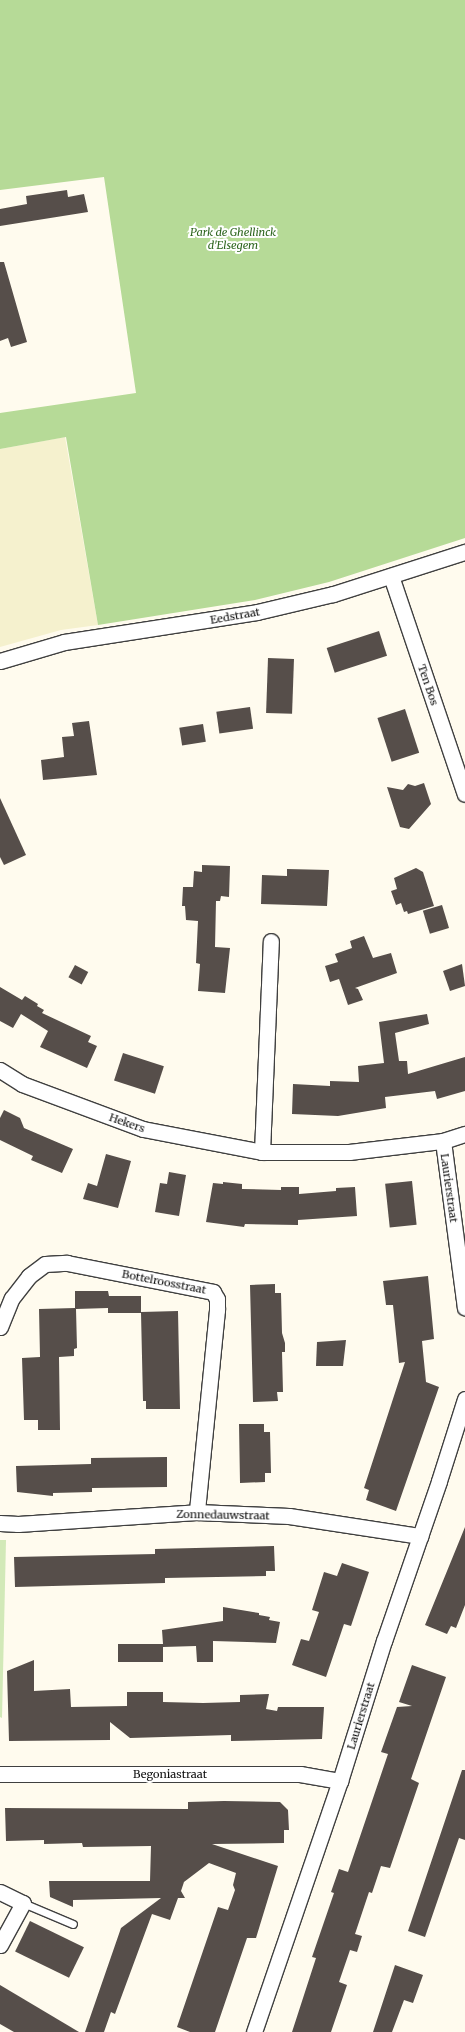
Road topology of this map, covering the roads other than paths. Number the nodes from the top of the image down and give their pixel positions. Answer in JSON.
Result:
{"nodes":[{"id":1,"x":465,"y":552,"type":"edge"},
{"id":2,"x":391,"y":576,"type":"junction"},
{"id":3,"x":0,"y":661,"type":"edge"},
{"id":4,"x":465,"y":794,"type":"edge"},
{"id":5,"x":271,"y":941,"type":"dead end"},
{"id":6,"x":0,"y":1070,"type":"edge"},
{"id":7,"x":465,"y":1134,"type":"edge"},
{"id":8,"x":443,"y":1141,"type":"junction"},
{"id":9,"x":262,"y":1152,"type":"junction"},
{"id":10,"x":465,"y":1308,"type":"edge"},
{"id":11,"x":0,"y":1328,"type":"edge"},
{"id":12,"x":465,"y":1399,"type":"edge"},
{"id":13,"x":197,"y":1512,"type":"junction"},
{"id":14,"x":0,"y":1523,"type":"edge"},
{"id":15,"x":420,"y":1536,"type":"junction"},
{"id":16,"x":0,"y":1774,"type":"edge"},
{"id":17,"x":340,"y":1781,"type":"junction"},
{"id":18,"x":0,"y":1892,"type":"edge"},
{"id":19,"x":23,"y":1903,"type":"junction"},
{"id":20,"x":73,"y":1924,"type":"dead end"},
{"id":21,"x":0,"y":1945,"type":"edge"},
{"id":22,"x":254,"y":2032,"type":"edge"}],
"edges":[{"from":1,"to":2,"type":"street","name":"Eedstraat"},
{"from":2,"to":3,"type":"street","name":"Eedstraat"},
{"from":2,"to":4,"type":"street","name":"Ten Bos"},
{"from":5,"to":9,"type":"street"},
{"from":6,"to":9,"type":"street","name":"Hekers"},
{"from":7,"to":8,"type":"street","name":"Hekers"},
{"from":8,"to":9,"type":"street","name":"Hekers"},
{"from":8,"to":10,"type":"street","name":"Laurierstraat"},
{"from":11,"to":13,"type":"street","name":"Bottelroosstraat"},
{"from":12,"to":15,"type":"street","name":"Laurierstraat"},
{"from":13,"to":14,"type":"street","name":"Zonnedauwstraat"},
{"from":13,"to":15,"type":"street","name":"Zonnedauwstraat"},
{"from":15,"to":17,"type":"street","name":"Laurierstraat"},
{"from":16,"to":17,"type":"street","name":"Begoniastraat"},
{"from":17,"to":22,"type":"street","name":"Laurierstraat"},
{"from":18,"to":19,"type":"street"},
{"from":19,"to":20,"type":"lane"},
{"from":19,"to":21,"type":"street"}]}
